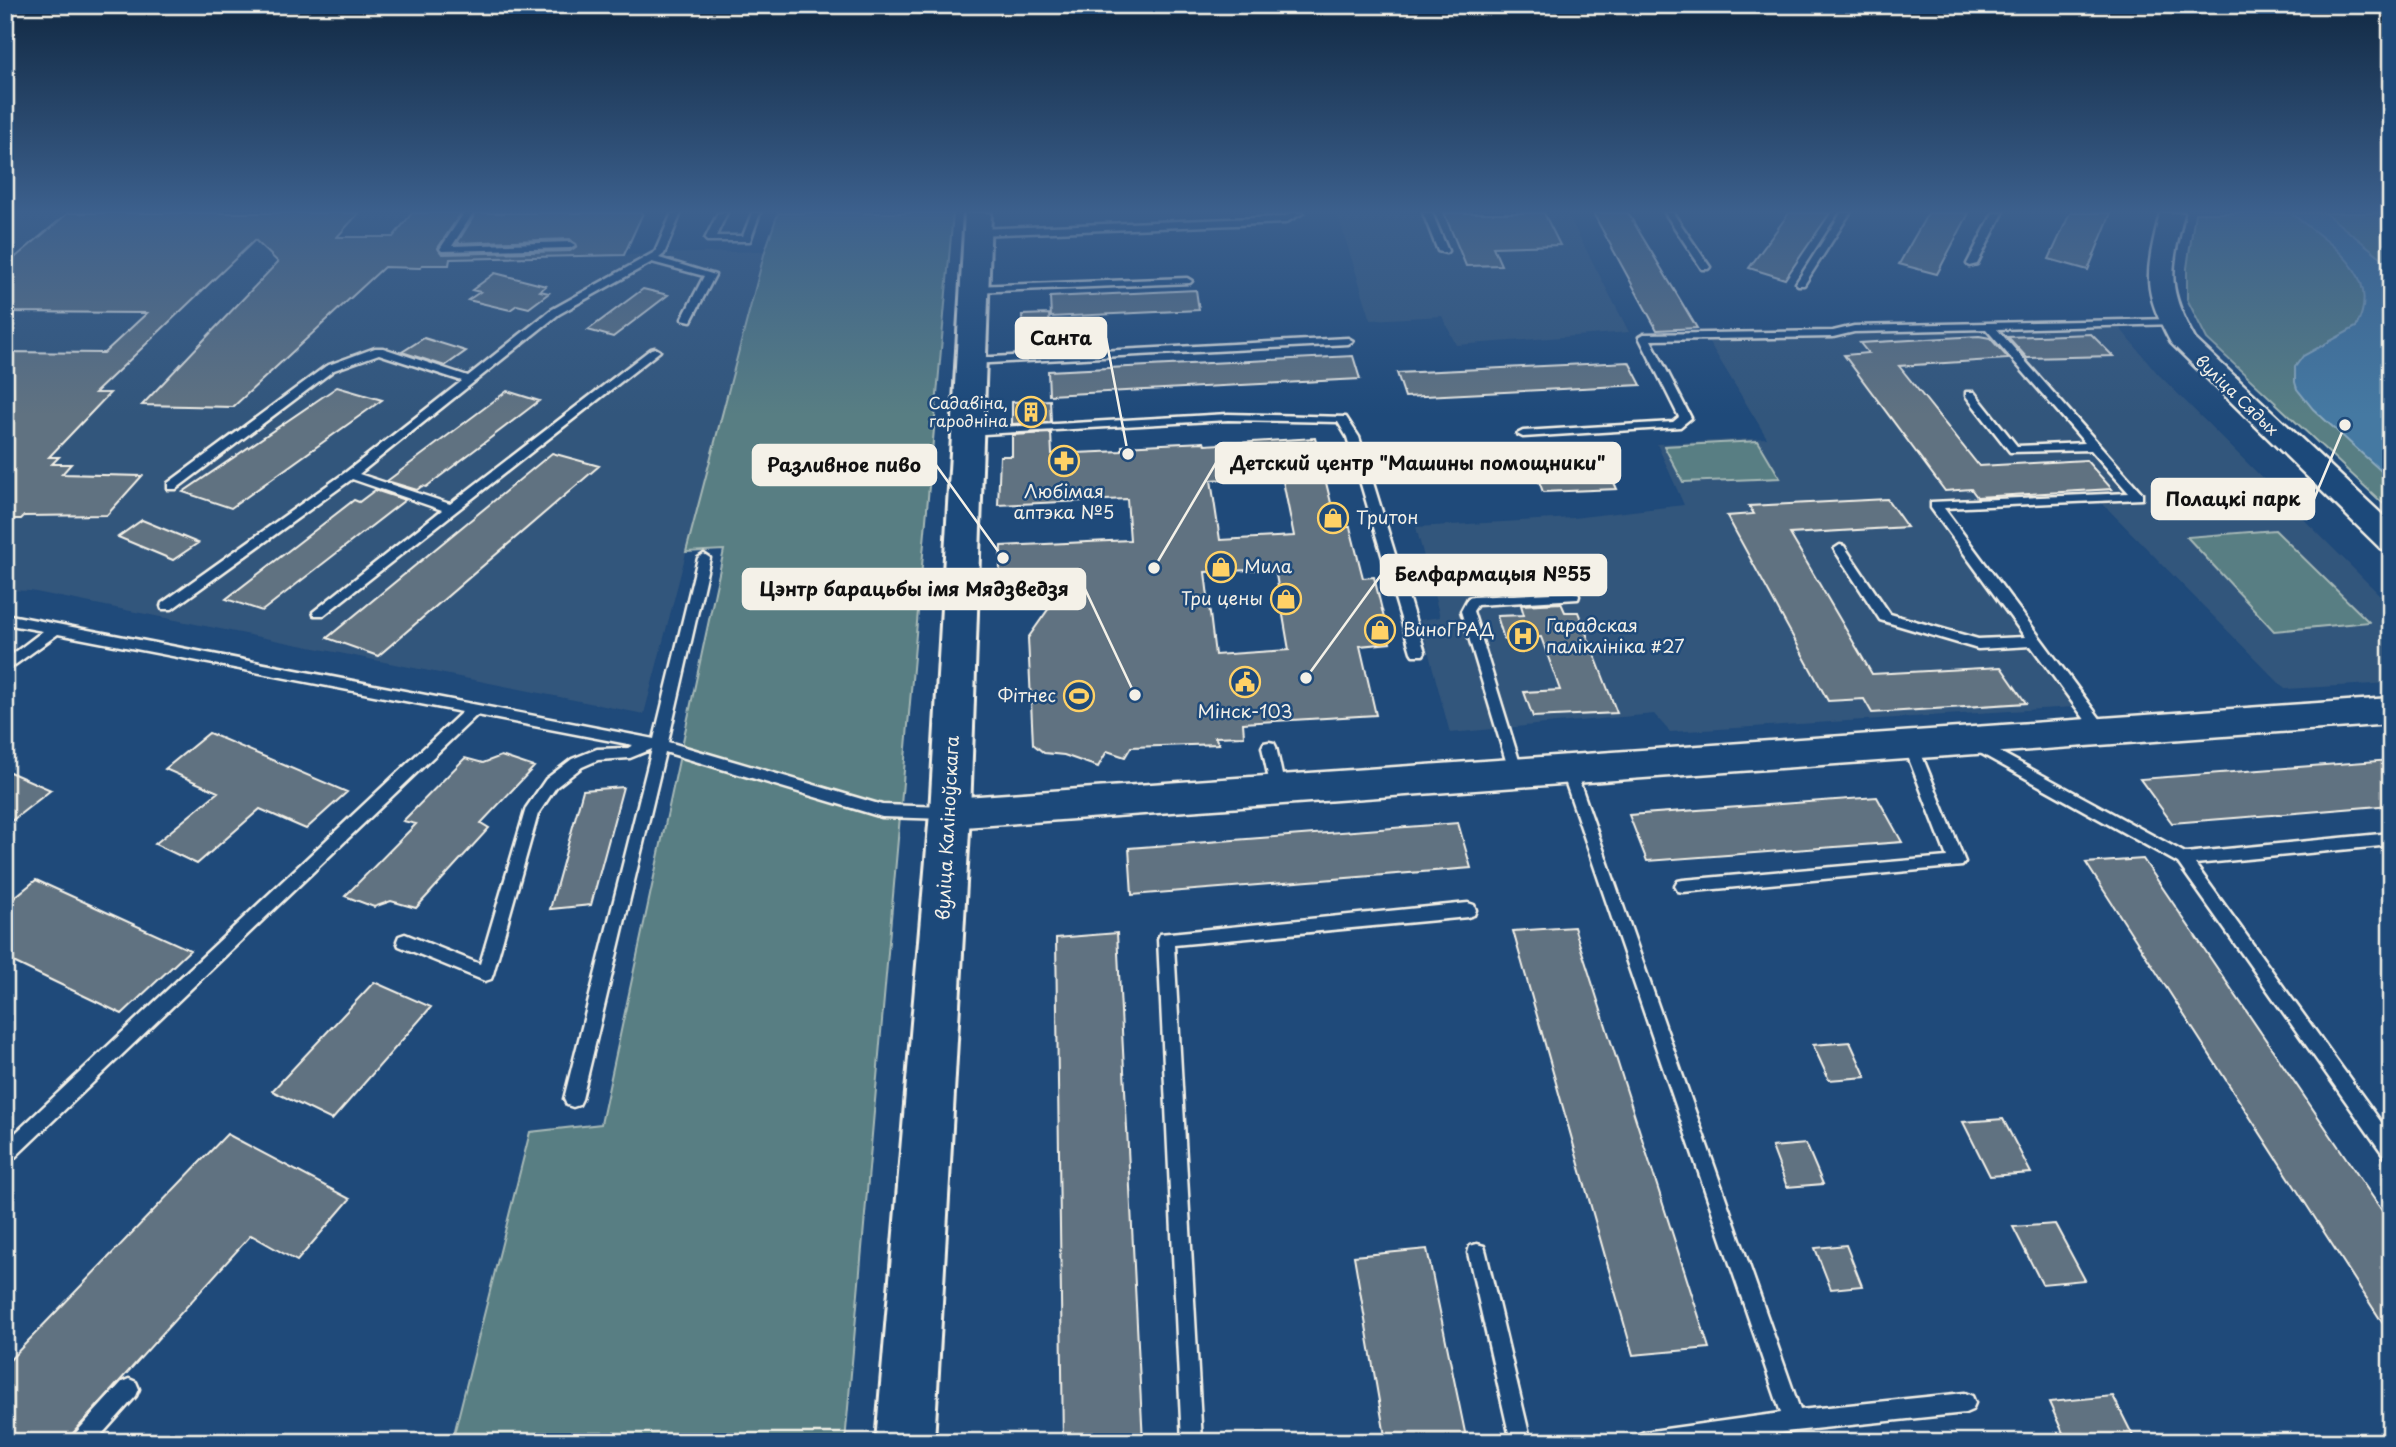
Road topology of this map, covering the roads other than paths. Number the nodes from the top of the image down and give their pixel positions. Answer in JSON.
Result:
{"nodes":[{"id":1,"x":612,"y":281,"type":"edge"},
{"id":2,"x":707,"y":281,"type":"edge"},
{"id":3,"x":974,"y":281,"type":"edge"},
{"id":4,"x":1187,"y":281,"type":"dead end"},
{"id":5,"x":2157,"y":281,"type":"edge"},
{"id":6,"x":974,"y":289,"type":"junction"},
{"id":7,"x":687,"y":319,"type":"dead end"},
{"id":8,"x":2172,"y":323,"type":"junction"},
{"id":9,"x":1989,"y":326,"type":"junction"},
{"id":10,"x":1076,"y":331,"type":"dead end"},
{"id":11,"x":1348,"y":341,"type":"dead end"},
{"id":12,"x":655,"y":351,"type":"dead end"},
{"id":13,"x":1076,"y":355,"type":"junction"},
{"id":14,"x":971,"y":361,"type":"junction"},
{"id":15,"x":470,"y":380,"type":"junction"},
{"id":16,"x":1970,"y":394,"type":"dead end"},
{"id":17,"x":967,"y":432,"type":"junction"},
{"id":18,"x":1523,"y":434,"type":"dead end"},
{"id":19,"x":2095,"y":446,"type":"junction"},
{"id":20,"x":350,"y":475,"type":"junction"},
{"id":21,"x":172,"y":486,"type":"dead end"},
{"id":22,"x":452,"y":509,"type":"junction"},
{"id":23,"x":2391,"y":541,"type":"edge"},
{"id":24,"x":1840,"y":549,"type":"dead end"},
{"id":25,"x":704,"y":558,"type":"dead end"},
{"id":26,"x":1573,"y":596,"type":"dead end"},
{"id":27,"x":167,"y":606,"type":"dead end"},
{"id":28,"x":319,"y":612,"type":"dead end"},
{"id":29,"x":5,"y":619,"type":"edge"},
{"id":30,"x":55,"y":629,"type":"junction"},
{"id":31,"x":2034,"y":641,"type":"junction"},
{"id":32,"x":1418,"y":652,"type":"dead end"},
{"id":33,"x":5,"y":667,"type":"edge"},
{"id":34,"x":474,"y":709,"type":"junction"},
{"id":35,"x":2391,"y":711,"type":"edge"},
{"id":36,"x":2103,"y":733,"type":"junction"},
{"id":37,"x":1973,"y":742,"type":"junction"},
{"id":38,"x":654,"y":744,"type":"junction"},
{"id":39,"x":1911,"y":746,"type":"junction"},
{"id":40,"x":1269,"y":747,"type":"dead end"},
{"id":41,"x":1568,"y":769,"type":"junction"},
{"id":42,"x":1516,"y":770,"type":"junction"},
{"id":43,"x":1278,"y":789,"type":"junction"},
{"id":44,"x":950,"y":813,"type":"junction"},
{"id":45,"x":2391,"y":839,"type":"edge"},
{"id":46,"x":2183,"y":859,"type":"junction"},
{"id":47,"x":1683,"y":886,"type":"dead end"},
{"id":48,"x":1468,"y":910,"type":"dead end"},
{"id":49,"x":405,"y":941,"type":"dead end"},
{"id":50,"x":573,"y":1098,"type":"dead end"},
{"id":51,"x":2391,"y":1150,"type":"edge"},
{"id":52,"x":5,"y":1156,"type":"edge"},
{"id":53,"x":1478,"y":1253,"type":"dead end"},
{"id":54,"x":129,"y":1389,"type":"dead end"},
{"id":55,"x":1965,"y":1403,"type":"dead end"},
{"id":56,"x":1794,"y":1421,"type":"junction"},
{"id":57,"x":81,"y":1442,"type":"edge"},
{"id":58,"x":905,"y":1442,"type":"edge"},
{"id":59,"x":1192,"y":1442,"type":"edge"},
{"id":60,"x":1521,"y":1442,"type":"edge"},
{"id":61,"x":1644,"y":1442,"type":"edge"}],
"edges":[{"from":1,"to":15,"type":"lane"},
{"from":2,"to":7,"type":"lane"},
{"from":3,"to":6,"type":"main road","name":"вуліца Каліноўскага"},
{"from":4,"to":6,"type":"lane"},
{"from":5,"to":8,"type":"street","name":"вуліца Сядых"},
{"from":6,"to":14,"type":"main road","name":"вуліца Каліноўскага"},
{"from":8,"to":9,"type":"lane"},
{"from":8,"to":23,"type":"street","name":"вуліца Сядых"},
{"from":9,"to":18,"type":"lane"},
{"from":9,"to":19,"type":"lane"},
{"from":10,"to":13,"type":"lane"},
{"from":11,"to":13,"type":"lane"},
{"from":12,"to":22,"type":"lane"},
{"from":13,"to":14,"type":"lane"},
{"from":14,"to":17,"type":"main road","name":"вуліца Каліноўскага"},
{"from":15,"to":20,"type":"lane"},
{"from":15,"to":21,"type":"lane"},
{"from":16,"to":19,"type":"lane"},
{"from":17,"to":32,"type":"lane"},
{"from":17,"to":44,"type":"main road","name":"вуліца Каліноўскага"},
{"from":19,"to":31,"type":"lane"},
{"from":20,"to":22,"type":"lane"},
{"from":20,"to":27,"type":"lane"},
{"from":22,"to":28,"type":"lane"},
{"from":24,"to":31,"type":"lane"},
{"from":25,"to":38,"type":"lane"},
{"from":26,"to":42,"type":"lane"},
{"from":29,"to":30,"type":"lane"},
{"from":30,"to":33,"type":"lane"},
{"from":30,"to":34,"type":"lane"},
{"from":31,"to":36,"type":"lane"},
{"from":34,"to":38,"type":"lane"},
{"from":34,"to":52,"type":"lane"},
{"from":35,"to":36,"type":"street"},
{"from":36,"to":37,"type":"street"},
{"from":37,"to":39,"type":"street"},
{"from":37,"to":46,"type":"lane"},
{"from":38,"to":44,"type":"lane"},
{"from":38,"to":49,"type":"lane"},
{"from":38,"to":50,"type":"lane"},
{"from":39,"to":41,"type":"street"},
{"from":39,"to":47,"type":"lane"},
{"from":40,"to":43,"type":"lane"},
{"from":41,"to":42,"type":"street"},
{"from":41,"to":56,"type":"lane"},
{"from":42,"to":43,"type":"street"},
{"from":43,"to":44,"type":"street"},
{"from":44,"to":58,"type":"main road","name":"вуліца Каліноўскага"},
{"from":45,"to":46,"type":"lane"},
{"from":46,"to":51,"type":"lane"},
{"from":48,"to":59,"type":"lane"},
{"from":53,"to":60,"type":"lane"},
{"from":54,"to":57,"type":"lane"},
{"from":55,"to":56,"type":"lane"},
{"from":56,"to":61,"type":"lane"}]}
